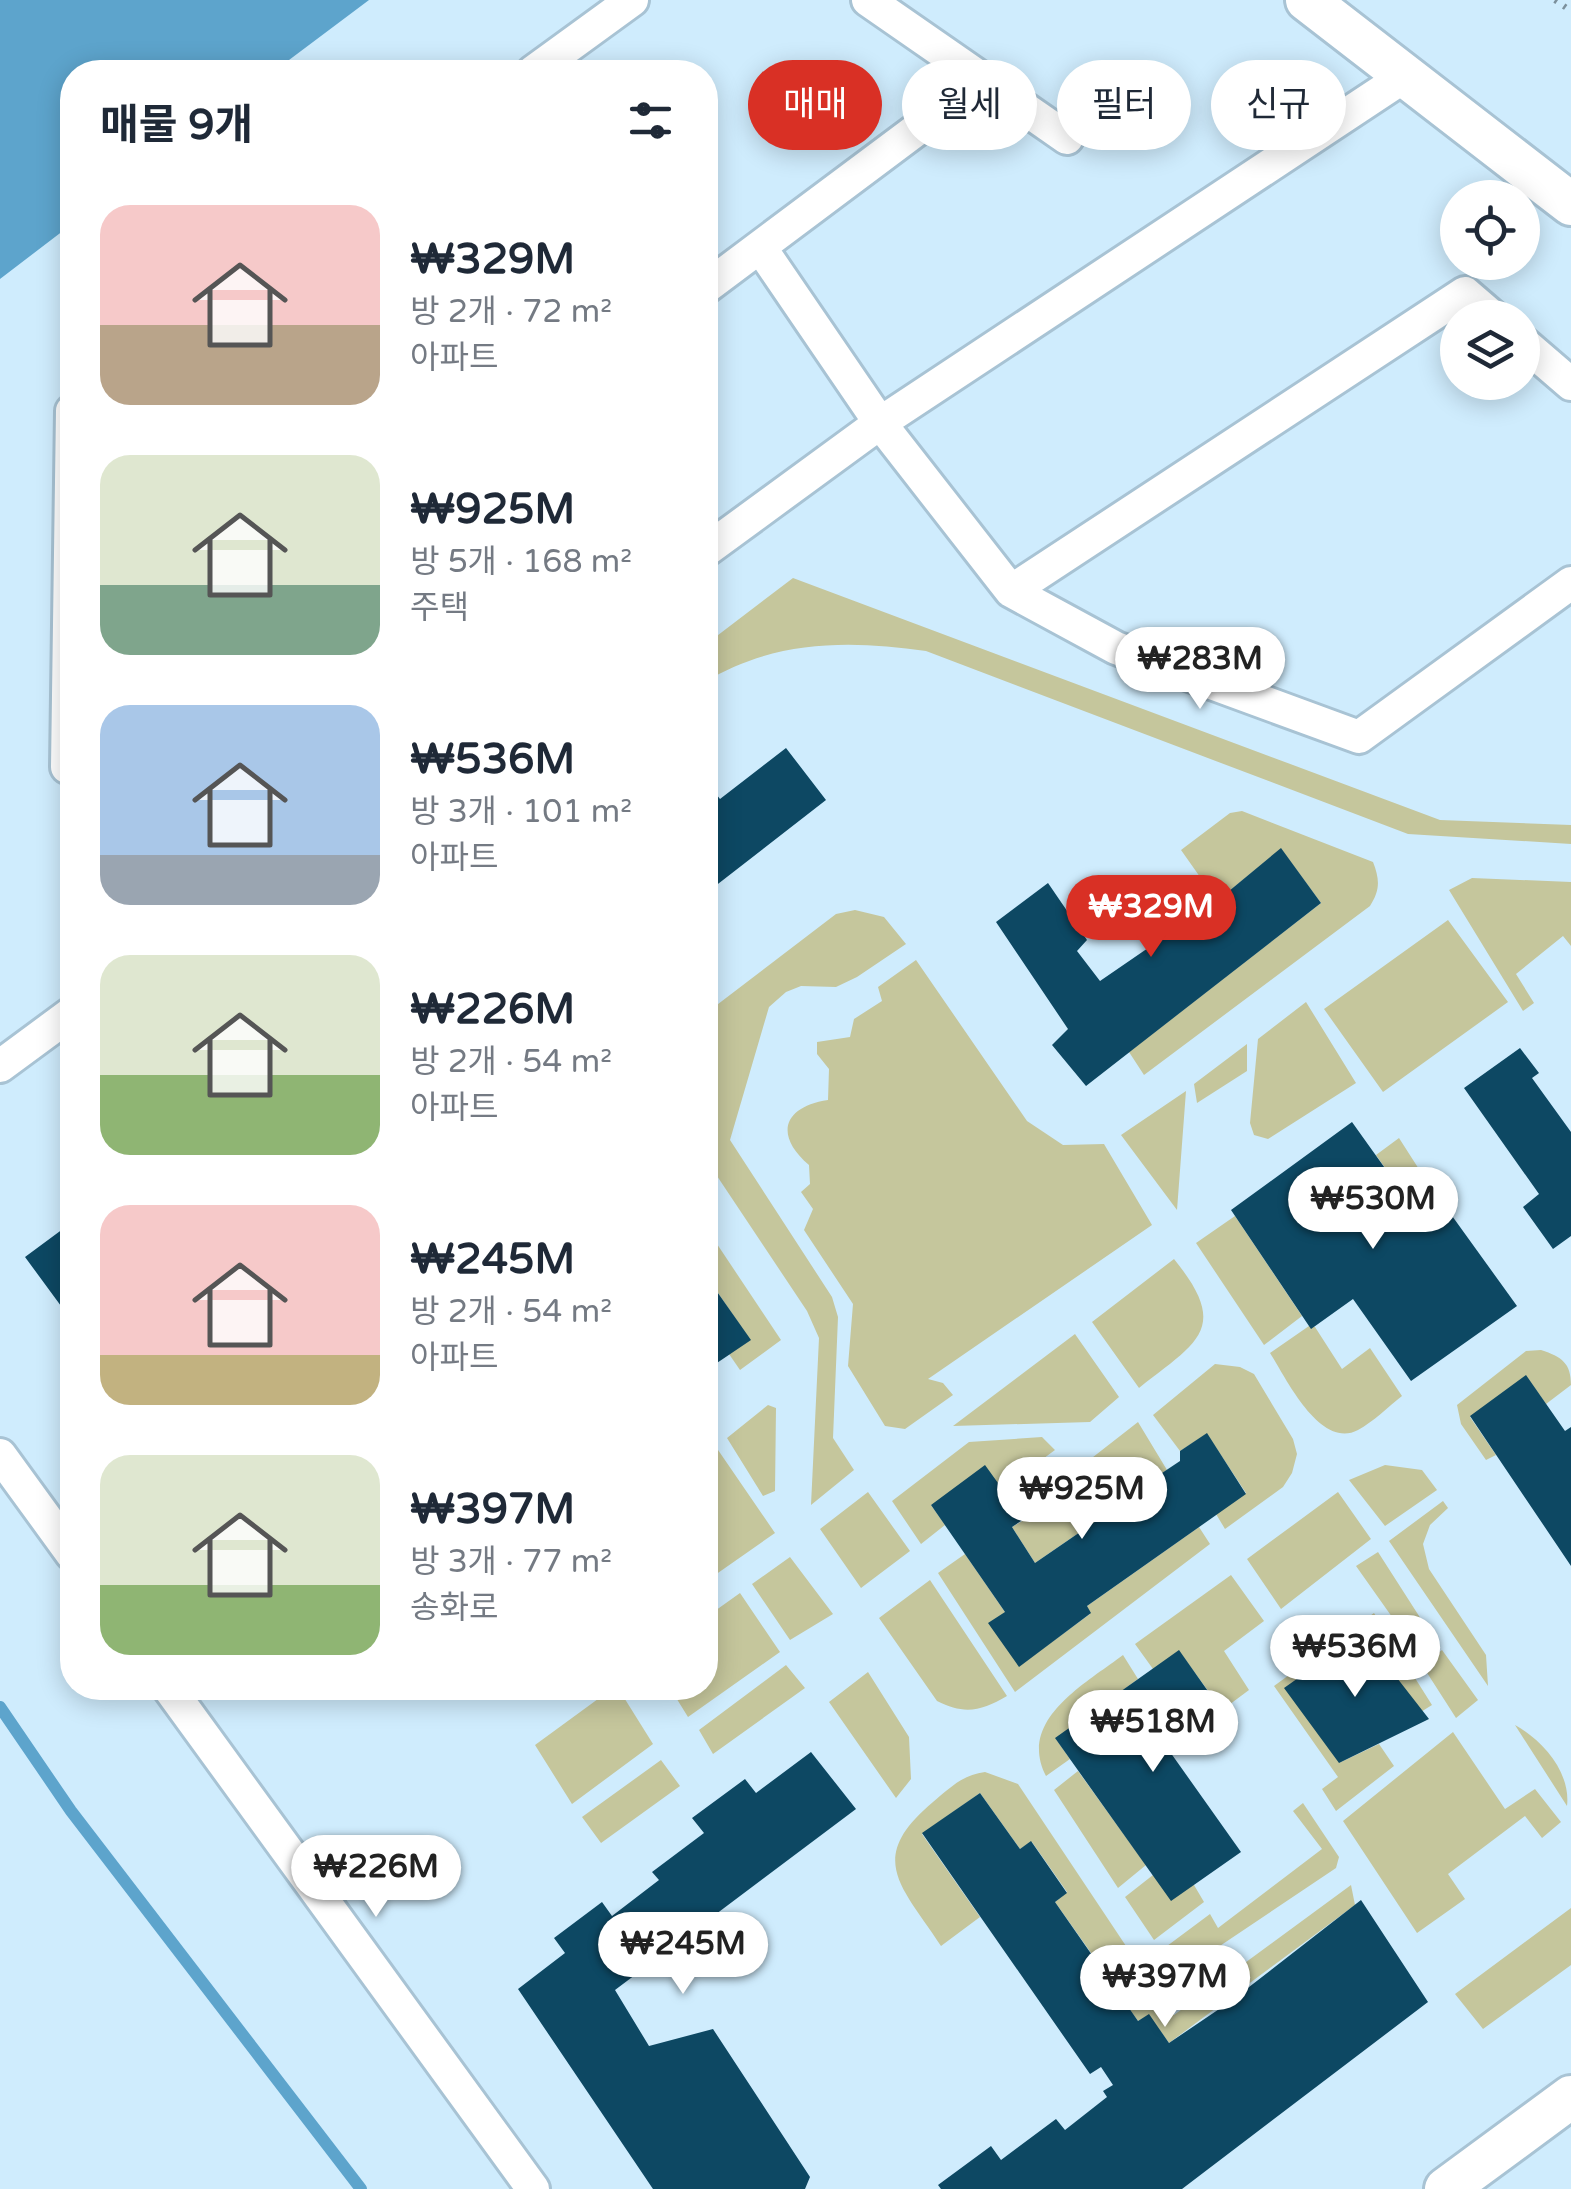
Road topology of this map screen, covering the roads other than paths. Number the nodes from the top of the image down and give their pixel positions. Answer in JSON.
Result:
{"nodes":[{"id":1,"x":632,"y":0,"type":"edge"},
{"id":2,"x":868,"y":0,"type":"edge"},
{"id":3,"x":1306,"y":0,"type":"edge"},
{"id":4,"x":550,"y":60,"type":"edge"},
{"id":5,"x":954,"y":60,"type":"edge"},
{"id":6,"x":1405,"y":76,"type":"junction"},
{"id":7,"x":902,"y":141,"type":"edge"},
{"id":8,"x":1571,"y":204,"type":"edge"},
{"id":9,"x":760,"y":247,"type":"junction"},
{"id":10,"x":718,"y":278,"type":"edge"},
{"id":11,"x":1440,"y":310,"type":"edge"},
{"id":12,"x":1540,"y":357,"type":"edge"},
{"id":13,"x":1571,"y":384,"type":"edge"},
{"id":14,"x":880,"y":423,"type":"junction"},
{"id":15,"x":718,"y":541,"type":"edge"},
{"id":16,"x":1571,"y":583,"type":"edge"},
{"id":17,"x":1010,"y":592,"type":"junction"},
{"id":18,"x":60,"y":1022,"type":"edge"},
{"id":19,"x":0,"y":1066,"type":"edge"},
{"id":20,"x":0,"y":1454,"type":"edge"},
{"id":21,"x":60,"y":1537,"type":"edge"},
{"id":22,"x":178,"y":1700,"type":"edge"},
{"id":23,"x":1571,"y":2098,"type":"edge"},
{"id":24,"x":532,"y":2189,"type":"edge"},
{"id":25,"x":1446,"y":2189,"type":"edge"}],
"edges":[{"from":1,"to":4,"type":"street"},
{"from":2,"to":5,"type":"street"},
{"from":3,"to":6,"type":"street"},
{"from":6,"to":8,"type":"street"},
{"from":6,"to":14,"type":"street"},
{"from":7,"to":9,"type":"street"},
{"from":9,"to":10,"type":"street"},
{"from":9,"to":14,"type":"street"},
{"from":11,"to":17,"type":"street"},
{"from":12,"to":13,"type":"street"},
{"from":14,"to":15,"type":"street"},
{"from":14,"to":17,"type":"street"},
{"from":16,"to":17,"type":"street"},
{"from":18,"to":19,"type":"street"},
{"from":20,"to":21,"type":"street"},
{"from":22,"to":24,"type":"street"},
{"from":23,"to":25,"type":"street"}]}
